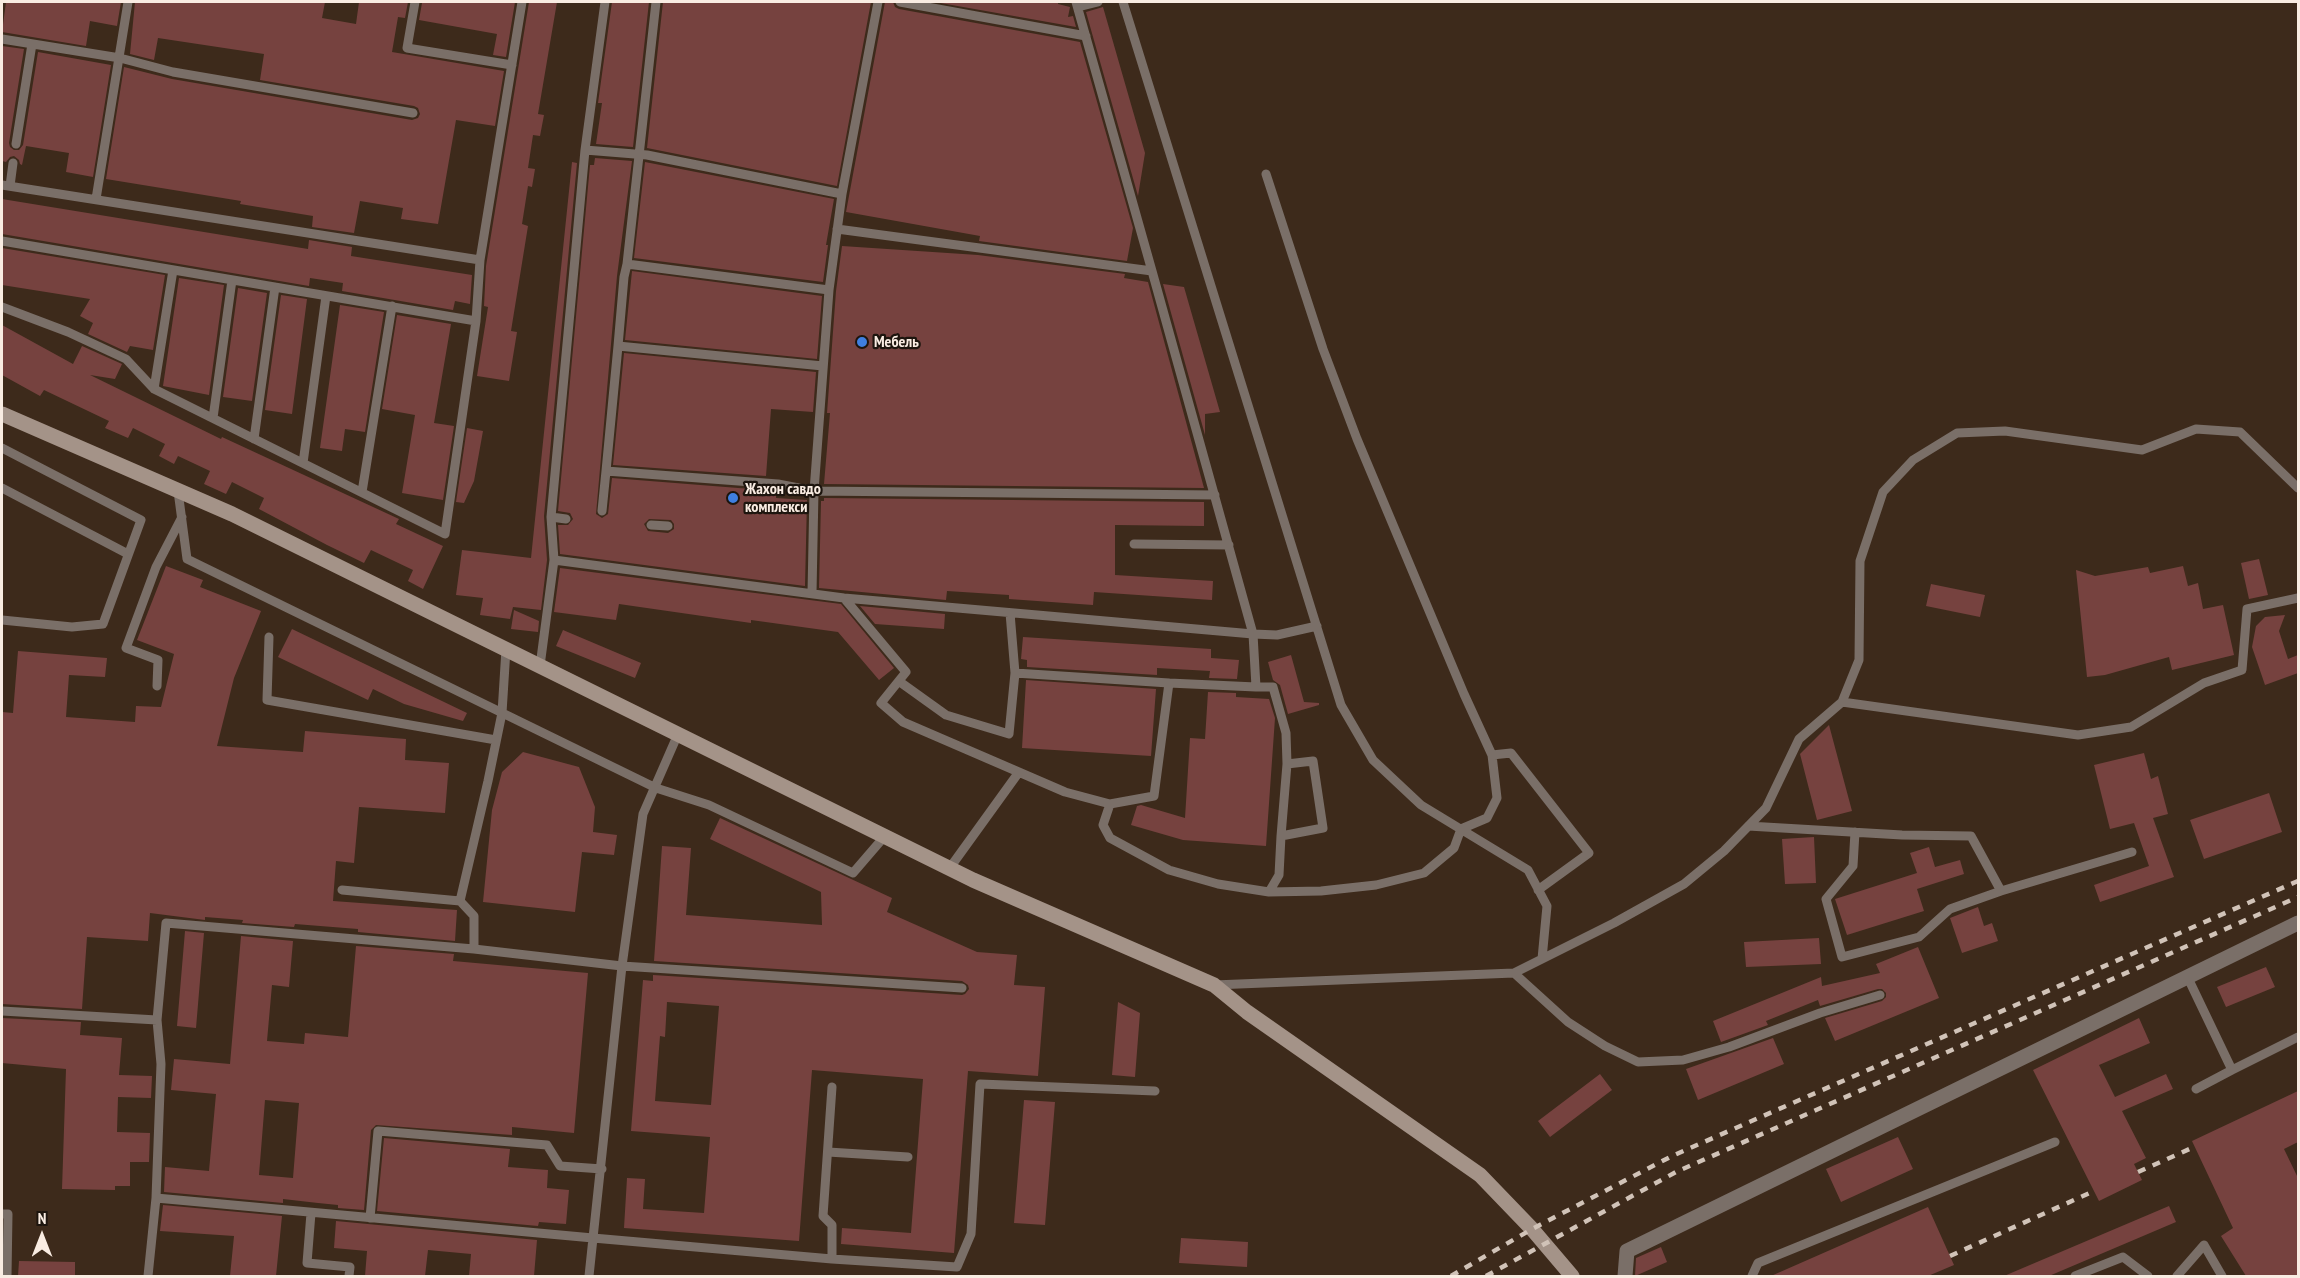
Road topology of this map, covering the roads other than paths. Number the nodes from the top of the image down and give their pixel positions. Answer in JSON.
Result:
{"nodes":[{"id":1,"x":128,"y":2,"type":"edge"},
{"id":2,"x":415,"y":2,"type":"edge"},
{"id":3,"x":522,"y":2,"type":"edge"},
{"id":4,"x":605,"y":2,"type":"edge"},
{"id":5,"x":656,"y":2,"type":"edge"},
{"id":6,"x":878,"y":2,"type":"edge"},
{"id":7,"x":900,"y":2,"type":"edge"},
{"id":8,"x":1098,"y":2,"type":"edge"},
{"id":9,"x":1123,"y":2,"type":"edge"},
{"id":10,"x":1077,"y":4,"type":"edge"},
{"id":11,"x":1086,"y":36,"type":"junction"},
{"id":12,"x":2,"y":39,"type":"edge"},
{"id":13,"x":32,"y":44,"type":"junction"},
{"id":14,"x":120,"y":58,"type":"junction"},
{"id":15,"x":512,"y":65,"type":"junction"},
{"id":16,"x":413,"y":112,"type":"dead end"},
{"id":17,"x":16,"y":144,"type":"dead end"},
{"id":18,"x":585,"y":150,"type":"junction"},
{"id":19,"x":640,"y":155,"type":"junction"},
{"id":20,"x":13,"y":163,"type":"dead end"},
{"id":21,"x":1266,"y":174,"type":"dead end"},
{"id":22,"x":6,"y":186,"type":"edge"},
{"id":23,"x":842,"y":194,"type":"junction"},
{"id":24,"x":96,"y":199,"type":"junction"},
{"id":25,"x":837,"y":229,"type":"junction"},
{"id":26,"x":2,"y":241,"type":"edge"},
{"id":27,"x":480,"y":260,"type":"junction"},
{"id":28,"x":627,"y":264,"type":"junction"},
{"id":29,"x":173,"y":270,"type":"junction"},
{"id":30,"x":1152,"y":271,"type":"junction"},
{"id":31,"x":232,"y":280,"type":"junction"},
{"id":32,"x":275,"y":287,"type":"junction"},
{"id":33,"x":829,"y":290,"type":"junction"},
{"id":34,"x":326,"y":296,"type":"junction"},
{"id":35,"x":392,"y":306,"type":"junction"},
{"id":36,"x":2,"y":307,"type":"edge"},
{"id":37,"x":477,"y":321,"type":"junction"},
{"id":38,"x":618,"y":346,"type":"junction"},
{"id":39,"x":823,"y":366,"type":"junction"},
{"id":40,"x":154,"y":389,"type":"junction"},
{"id":41,"x":2,"y":414,"type":"edge"},
{"id":42,"x":213,"y":418,"type":"junction"},
{"id":43,"x":254,"y":439,"type":"junction"},
{"id":44,"x":2,"y":448,"type":"edge"},
{"id":45,"x":303,"y":463,"type":"junction"},
{"id":46,"x":606,"y":471,"type":"junction"},
{"id":47,"x":2,"y":488,"type":"edge"},
{"id":48,"x":2298,"y":488,"type":"edge"},
{"id":49,"x":178,"y":491,"type":"junction"},
{"id":50,"x":814,"y":491,"type":"junction"},
{"id":51,"x":362,"y":492,"type":"junction"},
{"id":52,"x":1215,"y":495,"type":"junction"},
{"id":53,"x":602,"y":511,"type":"dead end"},
{"id":54,"x":182,"y":517,"type":"junction"},
{"id":55,"x":551,"y":517,"type":"junction"},
{"id":56,"x":566,"y":519,"type":"dead end"},
{"id":57,"x":651,"y":525,"type":"dead end"},
{"id":58,"x":668,"y":526,"type":"dead end"},
{"id":59,"x":802,"y":536,"type":"dead end"},
{"id":60,"x":813,"y":537,"type":"junction"},
{"id":61,"x":1134,"y":544,"type":"dead end"},
{"id":62,"x":1229,"y":545,"type":"junction"},
{"id":63,"x":128,"y":554,"type":"junction"},
{"id":64,"x":554,"y":560,"type":"junction"},
{"id":65,"x":812,"y":594,"type":"junction"},
{"id":66,"x":844,"y":598,"type":"junction"},
{"id":67,"x":2298,"y":598,"type":"edge"},
{"id":68,"x":1010,"y":613,"type":"junction"},
{"id":69,"x":2,"y":620,"type":"edge"},
{"id":70,"x":1317,"y":626,"type":"junction"},
{"id":71,"x":1253,"y":634,"type":"junction"},
{"id":72,"x":269,"y":637,"type":"dead end"},
{"id":73,"x":506,"y":649,"type":"junction"},
{"id":74,"x":540,"y":666,"type":"junction"},
{"id":75,"x":1015,"y":673,"type":"junction"},
{"id":76,"x":900,"y":682,"type":"junction"},
{"id":77,"x":1169,"y":682,"type":"junction"},
{"id":78,"x":157,"y":686,"type":"dead end"},
{"id":79,"x":1256,"y":687,"type":"junction"},
{"id":80,"x":1842,"y":702,"type":"junction"},
{"id":81,"x":502,"y":713,"type":"junction"},
{"id":82,"x":678,"y":734,"type":"junction"},
{"id":83,"x":496,"y":740,"type":"junction"},
{"id":84,"x":1492,"y":755,"type":"junction"},
{"id":85,"x":1287,"y":764,"type":"junction"},
{"id":86,"x":1019,"y":772,"type":"junction"},
{"id":87,"x":656,"y":788,"type":"junction"},
{"id":88,"x":1110,"y":804,"type":"junction"},
{"id":89,"x":1748,"y":826,"type":"junction"},
{"id":90,"x":1461,"y":829,"type":"junction"},
{"id":91,"x":1855,"y":832,"type":"junction"},
{"id":92,"x":1281,"y":836,"type":"junction"},
{"id":93,"x":884,"y":837,"type":"junction"},
{"id":94,"x":2132,"y":852,"type":"dead end"},
{"id":95,"x":949,"y":869,"type":"junction"},
{"id":96,"x":342,"y":890,"type":"dead end"},
{"id":97,"x":1538,"y":890,"type":"junction"},
{"id":98,"x":2001,"y":891,"type":"junction"},
{"id":99,"x":1269,"y":892,"type":"junction"},
{"id":100,"x":460,"y":901,"type":"junction"},
{"id":101,"x":2298,"y":923,"type":"edge"},
{"id":102,"x":474,"y":949,"type":"junction"},
{"id":103,"x":1542,"y":959,"type":"junction"},
{"id":104,"x":622,"y":966,"type":"junction"},
{"id":105,"x":1514,"y":973,"type":"junction"},
{"id":106,"x":2187,"y":976,"type":"junction"},
{"id":107,"x":1214,"y":985,"type":"junction"},
{"id":108,"x":963,"y":988,"type":"dead end"},
{"id":109,"x":1880,"y":995,"type":"dead end"},
{"id":110,"x":2,"y":1011,"type":"edge"},
{"id":111,"x":157,"y":1020,"type":"junction"},
{"id":112,"x":2298,"y":1037,"type":"edge"},
{"id":113,"x":2232,"y":1070,"type":"junction"},
{"id":114,"x":832,"y":1087,"type":"dead end"},
{"id":115,"x":2196,"y":1089,"type":"dead end"},
{"id":116,"x":1155,"y":1091,"type":"dead end"},
{"id":117,"x":2055,"y":1142,"type":"dead end"},
{"id":118,"x":828,"y":1152,"type":"junction"},
{"id":119,"x":908,"y":1157,"type":"dead end"},
{"id":120,"x":602,"y":1169,"type":"junction"},
{"id":121,"x":156,"y":1198,"type":"junction"},
{"id":122,"x":311,"y":1213,"type":"junction"},
{"id":123,"x":2,"y":1214,"type":"edge"},
{"id":124,"x":370,"y":1218,"type":"junction"},
{"id":125,"x":593,"y":1238,"type":"junction"},
{"id":126,"x":832,"y":1259,"type":"junction"},
{"id":127,"x":956,"y":1272,"type":"edge"},
{"id":128,"x":7,"y":1276,"type":"edge"},
{"id":129,"x":148,"y":1276,"type":"edge"},
{"id":130,"x":349,"y":1276,"type":"edge"},
{"id":131,"x":589,"y":1276,"type":"edge"},
{"id":132,"x":1572,"y":1276,"type":"edge"},
{"id":133,"x":1624,"y":1276,"type":"edge"},
{"id":134,"x":1752,"y":1276,"type":"edge"},
{"id":135,"x":2076,"y":1276,"type":"edge"},
{"id":136,"x":2148,"y":1276,"type":"edge"},
{"id":137,"x":2177,"y":1276,"type":"edge"},
{"id":138,"x":2222,"y":1276,"type":"edge"}],
"edges":[{"from":1,"to":14,"type":"lane"},
{"from":2,"to":15,"type":"lane"},
{"from":3,"to":15,"type":"lane"},
{"from":4,"to":18,"type":"lane"},
{"from":5,"to":19,"type":"lane"},
{"from":6,"to":23,"type":"lane"},
{"from":7,"to":11,"type":"lane"},
{"from":8,"to":10,"type":"lane"},
{"from":9,"to":70,"type":"lane"},
{"from":10,"to":11,"type":"lane"},
{"from":11,"to":30,"type":"lane"},
{"from":12,"to":13,"type":"lane"},
{"from":13,"to":14,"type":"lane"},
{"from":13,"to":17,"type":"lane"},
{"from":14,"to":16,"type":"lane"},
{"from":14,"to":24,"type":"lane"},
{"from":15,"to":27,"type":"lane"},
{"from":18,"to":19,"type":"lane"},
{"from":18,"to":55,"type":"lane"},
{"from":19,"to":23,"type":"lane"},
{"from":19,"to":28,"type":"lane"},
{"from":20,"to":22,"type":"lane"},
{"from":21,"to":84,"type":"lane"},
{"from":22,"to":24,"type":"lane"},
{"from":23,"to":25,"type":"lane"},
{"from":24,"to":27,"type":"lane"},
{"from":25,"to":30,"type":"lane"},
{"from":25,"to":33,"type":"lane"},
{"from":26,"to":29,"type":"lane"},
{"from":27,"to":37,"type":"lane"},
{"from":28,"to":33,"type":"lane"},
{"from":28,"to":38,"type":"lane"},
{"from":29,"to":31,"type":"lane"},
{"from":29,"to":40,"type":"lane"},
{"from":30,"to":52,"type":"lane"},
{"from":31,"to":32,"type":"lane"},
{"from":31,"to":42,"type":"lane"},
{"from":32,"to":34,"type":"lane"},
{"from":32,"to":43,"type":"lane"},
{"from":33,"to":39,"type":"lane"},
{"from":34,"to":35,"type":"lane"},
{"from":34,"to":45,"type":"lane"},
{"from":35,"to":37,"type":"lane"},
{"from":35,"to":51,"type":"lane"},
{"from":36,"to":40,"type":"lane"},
{"from":37,"to":51,"type":"lane"},
{"from":38,"to":39,"type":"lane"},
{"from":38,"to":46,"type":"lane"},
{"from":39,"to":50,"type":"lane"},
{"from":40,"to":42,"type":"lane"},
{"from":41,"to":49,"type":"main road"},
{"from":42,"to":43,"type":"lane"},
{"from":43,"to":45,"type":"lane"},
{"from":44,"to":63,"type":"lane"},
{"from":45,"to":51,"type":"lane"},
{"from":46,"to":50,"type":"lane"},
{"from":46,"to":53,"type":"lane"},
{"from":47,"to":63,"type":"lane"},
{"from":48,"to":80,"type":"lane"},
{"from":49,"to":54,"type":"lane"},
{"from":49,"to":73,"type":"main road"},
{"from":50,"to":52,"type":"lane"},
{"from":50,"to":60,"type":"lane"},
{"from":52,"to":62,"type":"lane"},
{"from":54,"to":78,"type":"lane"},
{"from":54,"to":81,"type":"lane"},
{"from":55,"to":56,"type":"lane"},
{"from":55,"to":64,"type":"lane"},
{"from":57,"to":58,"type":"lane"},
{"from":59,"to":60,"type":"lane"},
{"from":60,"to":65,"type":"lane"},
{"from":61,"to":62,"type":"lane"},
{"from":62,"to":71,"type":"lane"},
{"from":63,"to":69,"type":"lane"},
{"from":64,"to":65,"type":"lane"},
{"from":64,"to":74,"type":"lane"},
{"from":65,"to":66,"type":"lane"},
{"from":66,"to":68,"type":"lane"},
{"from":66,"to":76,"type":"lane"},
{"from":67,"to":80,"type":"lane"},
{"from":68,"to":71,"type":"lane"},
{"from":68,"to":75,"type":"lane"},
{"from":70,"to":71,"type":"lane"},
{"from":70,"to":90,"type":"lane"},
{"from":71,"to":79,"type":"lane"},
{"from":72,"to":83,"type":"lane"},
{"from":73,"to":74,"type":"main road"},
{"from":73,"to":81,"type":"lane"},
{"from":74,"to":82,"type":"main road"},
{"from":75,"to":76,"type":"lane"},
{"from":75,"to":77,"type":"lane"},
{"from":76,"to":86,"type":"lane"},
{"from":77,"to":79,"type":"lane"},
{"from":77,"to":88,"type":"lane"},
{"from":79,"to":85,"type":"lane"},
{"from":80,"to":89,"type":"lane"},
{"from":81,"to":83,"type":"lane"},
{"from":81,"to":87,"type":"lane"},
{"from":82,"to":87,"type":"lane"},
{"from":82,"to":93,"type":"main road"},
{"from":83,"to":100,"type":"lane"},
{"from":84,"to":90,"type":"lane"},
{"from":84,"to":97,"type":"lane"},
{"from":85,"to":92,"type":"lane"},
{"from":85,"to":92,"type":"lane"},
{"from":86,"to":88,"type":"lane"},
{"from":86,"to":95,"type":"lane"},
{"from":87,"to":93,"type":"lane"},
{"from":87,"to":104,"type":"lane"},
{"from":88,"to":99,"type":"lane"},
{"from":89,"to":91,"type":"lane"},
{"from":89,"to":103,"type":"lane"},
{"from":90,"to":97,"type":"lane"},
{"from":90,"to":99,"type":"lane"},
{"from":91,"to":98,"type":"lane"},
{"from":91,"to":98,"type":"lane"},
{"from":92,"to":99,"type":"lane"},
{"from":93,"to":95,"type":"main road"},
{"from":94,"to":98,"type":"lane"},
{"from":95,"to":107,"type":"main road"},
{"from":96,"to":100,"type":"lane"},
{"from":97,"to":103,"type":"lane"},
{"from":100,"to":102,"type":"lane"},
{"from":101,"to":106,"type":"street"},
{"from":102,"to":104,"type":"lane"},
{"from":102,"to":111,"type":"lane"},
{"from":103,"to":105,"type":"lane"},
{"from":104,"to":108,"type":"lane"},
{"from":104,"to":120,"type":"lane"},
{"from":105,"to":107,"type":"lane"},
{"from":105,"to":109,"type":"lane"},
{"from":106,"to":113,"type":"lane"},
{"from":106,"to":133,"type":"street"},
{"from":107,"to":132,"type":"main road"},
{"from":110,"to":111,"type":"lane"},
{"from":111,"to":121,"type":"lane"},
{"from":112,"to":113,"type":"lane"},
{"from":113,"to":115,"type":"lane"},
{"from":114,"to":118,"type":"lane"},
{"from":116,"to":127,"type":"lane"},
{"from":117,"to":134,"type":"lane"},
{"from":118,"to":119,"type":"lane"},
{"from":118,"to":126,"type":"lane"},
{"from":120,"to":124,"type":"lane"},
{"from":120,"to":125,"type":"lane"},
{"from":121,"to":122,"type":"lane"},
{"from":121,"to":129,"type":"lane"},
{"from":122,"to":124,"type":"lane"},
{"from":122,"to":130,"type":"lane"},
{"from":123,"to":128,"type":"lane"},
{"from":124,"to":125,"type":"lane"},
{"from":125,"to":126,"type":"lane"},
{"from":125,"to":131,"type":"lane"},
{"from":126,"to":127,"type":"lane"},
{"from":135,"to":136,"type":"lane"},
{"from":137,"to":138,"type":"lane"}]}
